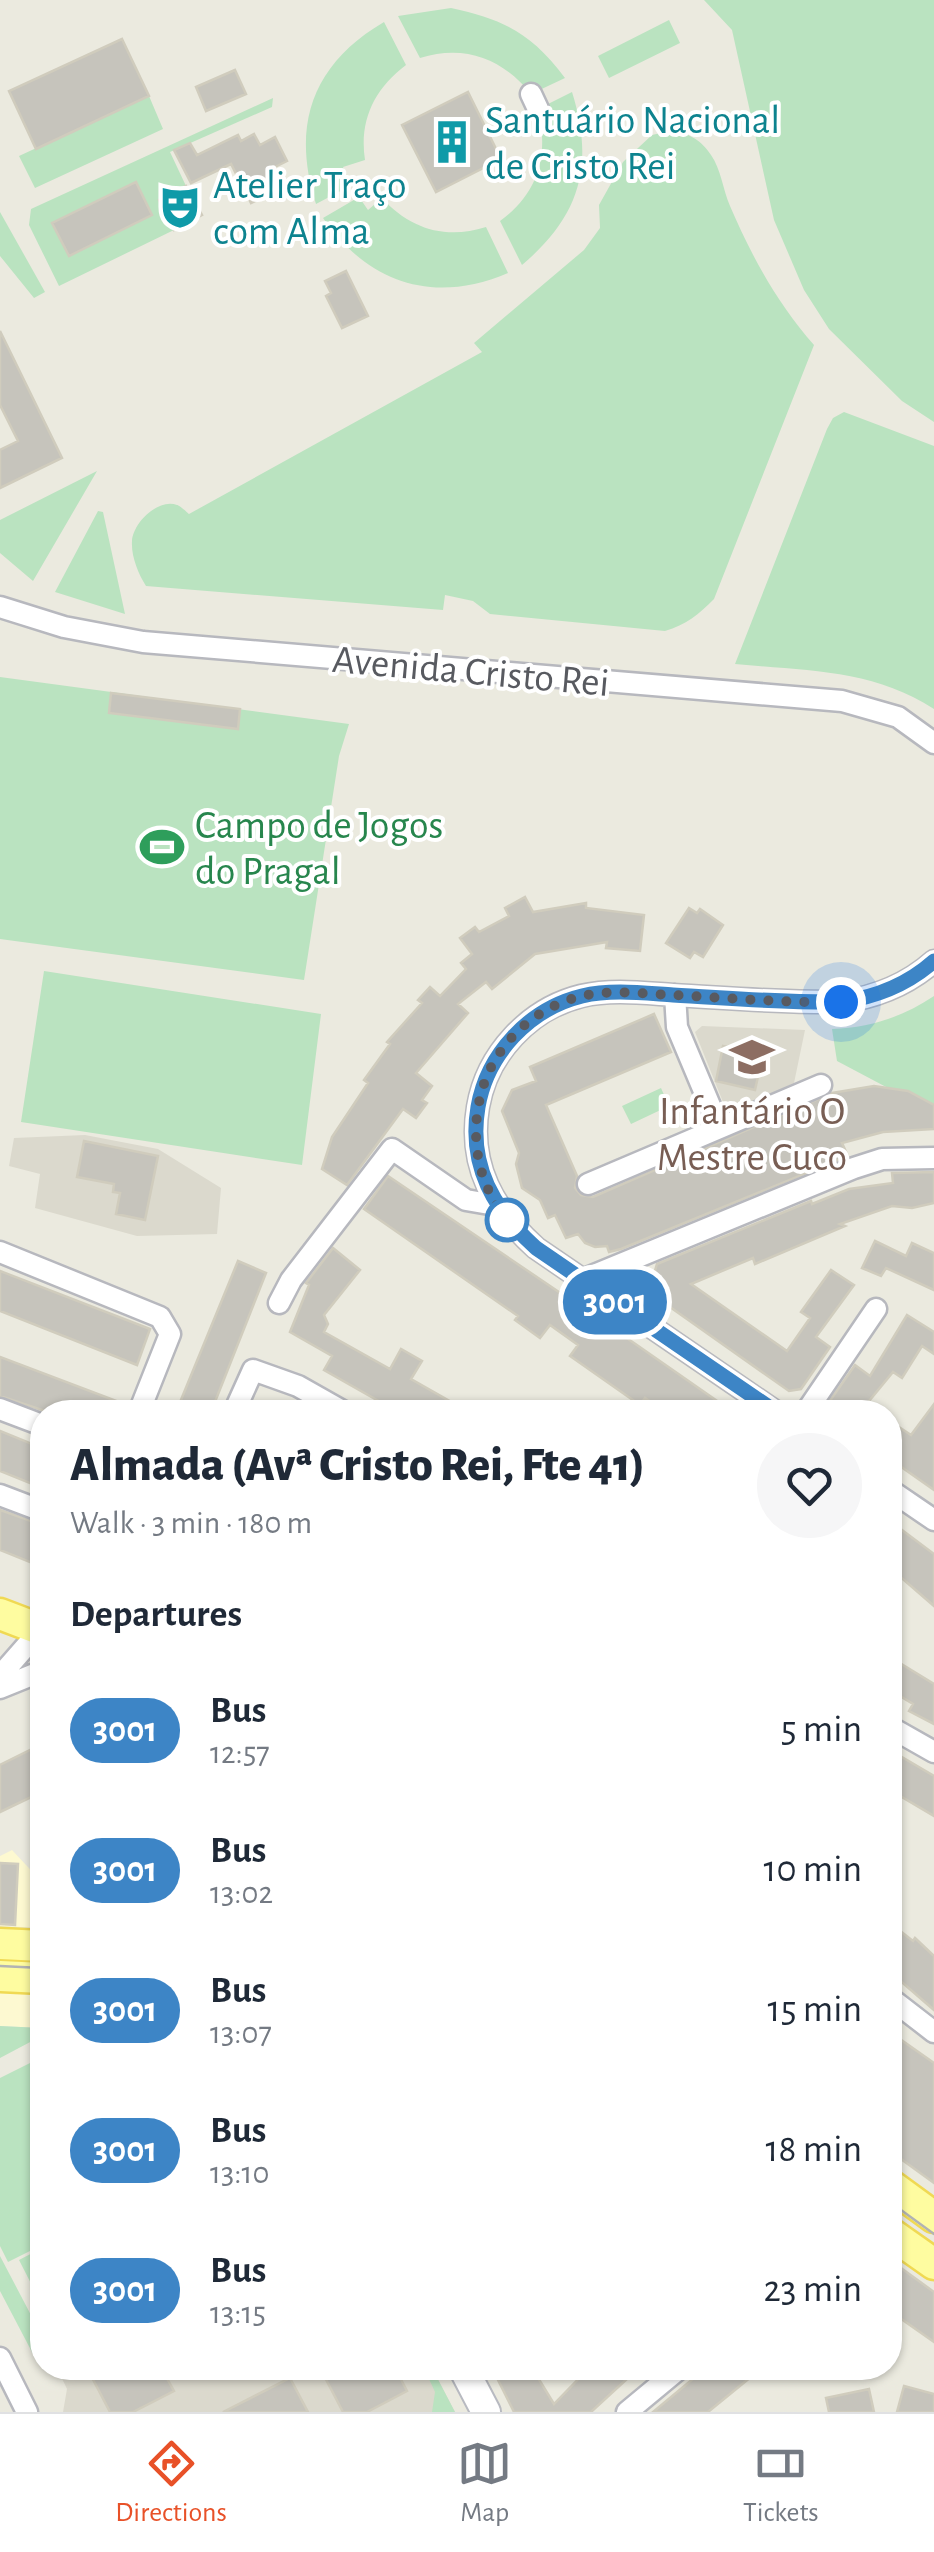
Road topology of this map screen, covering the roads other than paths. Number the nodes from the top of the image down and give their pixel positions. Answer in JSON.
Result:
{"nodes":[{"id":1,"x":0,"y":607,"type":"edge"},
{"id":2,"x":934,"y":743,"type":"edge"},
{"id":3,"x":934,"y":960,"type":"edge"},
{"id":4,"x":674,"y":995,"type":"junction"},
{"id":5,"x":821,"y":1084,"type":"dead end"},
{"id":6,"x":719,"y":1127,"type":"junction"},
{"id":7,"x":934,"y":1158,"type":"edge"},
{"id":8,"x":588,"y":1184,"type":"dead end"},
{"id":9,"x":495,"y":1205,"type":"junction"},
{"id":10,"x":0,"y":1252,"type":"edge"},
{"id":11,"x":582,"y":1280,"type":"junction"},
{"id":12,"x":279,"y":1302,"type":"dead end"},
{"id":13,"x":876,"y":1309,"type":"dead end"},
{"id":14,"x":145,"y":1400,"type":"edge"},
{"id":15,"x":239,"y":1400,"type":"edge"},
{"id":16,"x":323,"y":1400,"type":"edge"},
{"id":17,"x":758,"y":1400,"type":"edge"},
{"id":18,"x":814,"y":1400,"type":"edge"},
{"id":19,"x":0,"y":1410,"type":"edge"},
{"id":20,"x":30,"y":1421,"type":"edge"},
{"id":21,"x":0,"y":1495,"type":"edge"},
{"id":22,"x":902,"y":1498,"type":"edge"},
{"id":23,"x":30,"y":1506,"type":"edge"},
{"id":24,"x":934,"y":1520,"type":"edge"},
{"id":25,"x":0,"y":1596,"type":"edge"},
{"id":26,"x":0,"y":1614,"type":"edge"},
{"id":27,"x":30,"y":1616,"type":"edge"},
{"id":28,"x":30,"y":1621,"type":"edge"},
{"id":29,"x":30,"y":1639,"type":"edge"},
{"id":30,"x":0,"y":1676,"type":"edge"},
{"id":31,"x":30,"y":1676,"type":"edge"},
{"id":32,"x":0,"y":1688,"type":"edge"},
{"id":33,"x":902,"y":1734,"type":"edge"},
{"id":34,"x":934,"y":1752,"type":"edge"},
{"id":35,"x":0,"y":1944,"type":"edge"},
{"id":36,"x":30,"y":1945,"type":"edge"},
{"id":37,"x":0,"y":1976,"type":"edge"},
{"id":38,"x":30,"y":1977,"type":"edge"},
{"id":39,"x":902,"y":2007,"type":"edge"},
{"id":40,"x":934,"y":2032,"type":"edge"},
{"id":41,"x":902,"y":2192,"type":"edge"},
{"id":42,"x":932,"y":2211,"type":"edge"},
{"id":43,"x":902,"y":2241,"type":"edge"},
{"id":44,"x":934,"y":2264,"type":"edge"},
{"id":45,"x":0,"y":2358,"type":"edge"},
{"id":46,"x":469,"y":2380,"type":"edge"},
{"id":47,"x":666,"y":2380,"type":"edge"},
{"id":48,"x":28,"y":2412,"type":"edge"},
{"id":49,"x":486,"y":2412,"type":"edge"},
{"id":50,"x":627,"y":2412,"type":"edge"}],
"edges":[{"from":1,"to":2,"type":"street","name":"Avenida Cristo Rei"},
{"from":3,"to":4,"type":"street"},
{"from":4,"to":6,"type":"street"},
{"from":4,"to":9,"type":"street"},
{"from":5,"to":6,"type":"street"},
{"from":6,"to":8,"type":"street"},
{"from":7,"to":11,"type":"street"},
{"from":9,"to":11,"type":"street"},
{"from":9,"to":12,"type":"street"},
{"from":10,"to":14,"type":"street"},
{"from":11,"to":17,"type":"street"},
{"from":13,"to":18,"type":"street"},
{"from":15,"to":16,"type":"street"},
{"from":19,"to":20,"type":"street"},
{"from":21,"to":23,"type":"street"},
{"from":22,"to":24,"type":"street"},
{"from":25,"to":27,"type":"main road"},
{"from":26,"to":28,"type":"main road"},
{"from":29,"to":30,"type":"street"},
{"from":31,"to":32,"type":"street"},
{"from":33,"to":34,"type":"street"},
{"from":35,"to":36,"type":"main road"},
{"from":37,"to":38,"type":"main road"},
{"from":39,"to":40,"type":"street"},
{"from":41,"to":42,"type":"main road"},
{"from":43,"to":44,"type":"main road"},
{"from":45,"to":48,"type":"street"},
{"from":46,"to":49,"type":"street"},
{"from":47,"to":50,"type":"street"}]}
